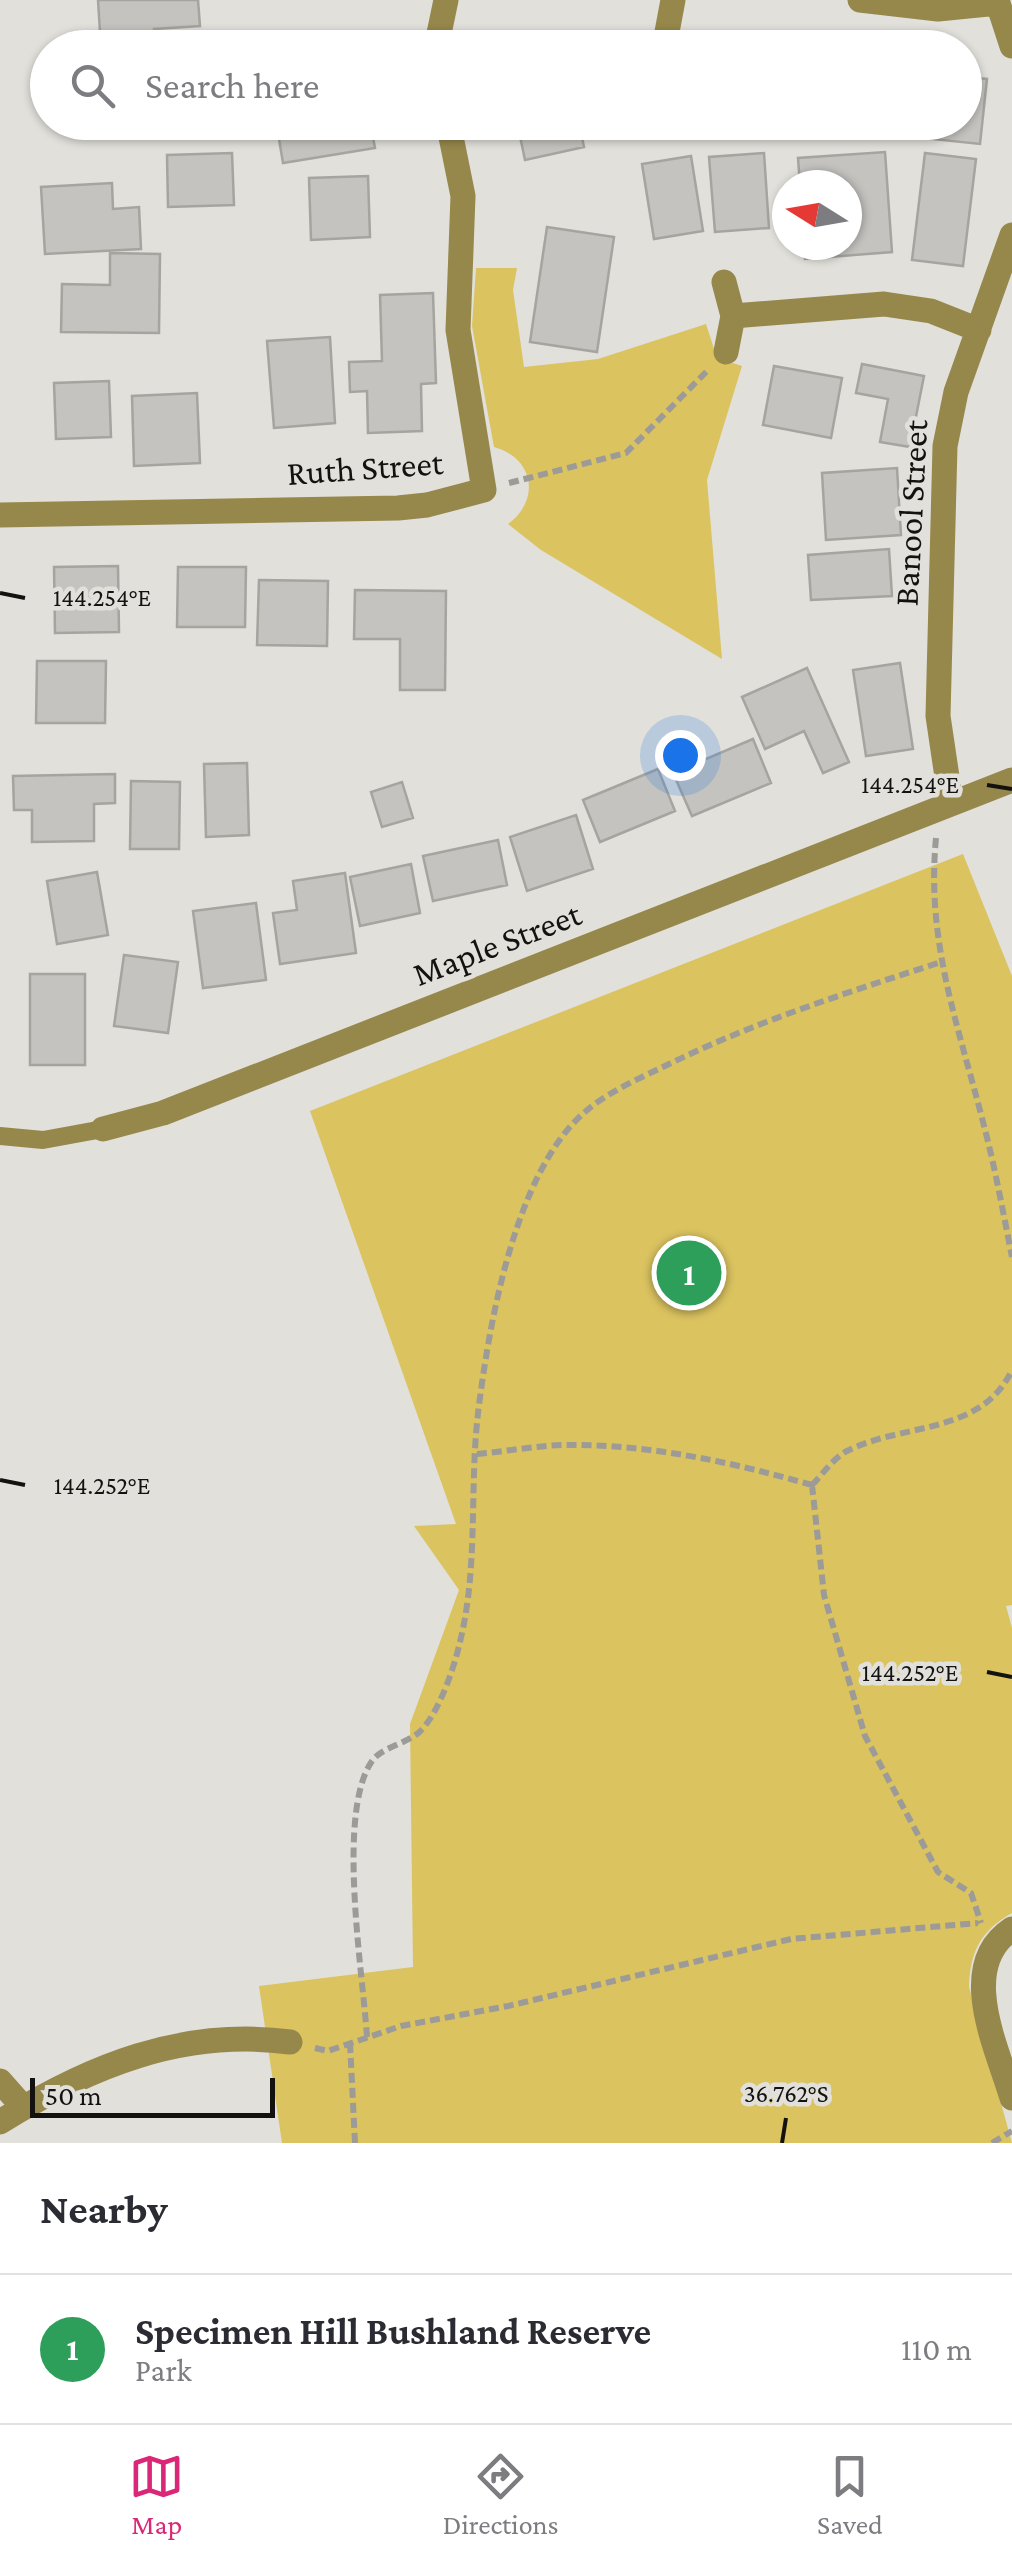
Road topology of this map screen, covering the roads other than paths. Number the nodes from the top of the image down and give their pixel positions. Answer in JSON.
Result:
{"nodes":[{"id":1,"x":446,"y":0,"type":"edge"},
{"id":2,"x":672,"y":0,"type":"edge"},
{"id":3,"x":860,"y":0,"type":"edge"},
{"id":4,"x":998,"y":2,"type":"edge"},
{"id":5,"x":440,"y":30,"type":"edge"},
{"id":6,"x":667,"y":30,"type":"edge"},
{"id":7,"x":1012,"y":46,"type":"edge"},
{"id":8,"x":452,"y":140,"type":"edge"},
{"id":9,"x":1012,"y":235,"type":"edge"},
{"id":10,"x":724,"y":282,"type":"dead end"},
{"id":11,"x":733,"y":316,"type":"junction"},
{"id":12,"x":978,"y":330,"type":"junction"},
{"id":13,"x":726,"y":352,"type":"road end"},
{"id":14,"x":0,"y":516,"type":"edge"},
{"id":15,"x":1012,"y":780,"type":"edge"},
{"id":16,"x":945,"y":807,"type":"junction"},
{"id":17,"x":103,"y":1128,"type":"joint"},
{"id":18,"x":0,"y":1136,"type":"edge"},
{"id":19,"x":997,"y":1930,"type":"edge"},
{"id":20,"x":290,"y":2042,"type":"road end"},
{"id":21,"x":0,"y":2081,"type":"edge"},
{"id":22,"x":1012,"y":2098,"type":"edge"},
{"id":23,"x":24,"y":2107,"type":"junction"},
{"id":24,"x":0,"y":2122,"type":"edge"}],
"edges":[{"from":1,"to":5,"type":"street"},
{"from":2,"to":6,"type":"street"},
{"from":3,"to":4,"type":"street"},
{"from":4,"to":7,"type":"street"},
{"from":8,"to":14,"type":"street","name":"Ruth Street"},
{"from":9,"to":12,"type":"street","name":"Banool Street"},
{"from":10,"to":11,"type":"street"},
{"from":11,"to":12,"type":"street"},
{"from":11,"to":13,"type":"street"},
{"from":12,"to":16,"type":"street","name":"Banool Street"},
{"from":15,"to":16,"type":"street","name":"Maple Street"},
{"from":16,"to":17,"type":"street","name":"Maple Street"},
{"from":17,"to":18,"type":"lane","name":"Maple Street"},
{"from":19,"to":22,"type":"street"},
{"from":20,"to":23,"type":"street"},
{"from":21,"to":23,"type":"street"},
{"from":23,"to":24,"type":"street"}]}
